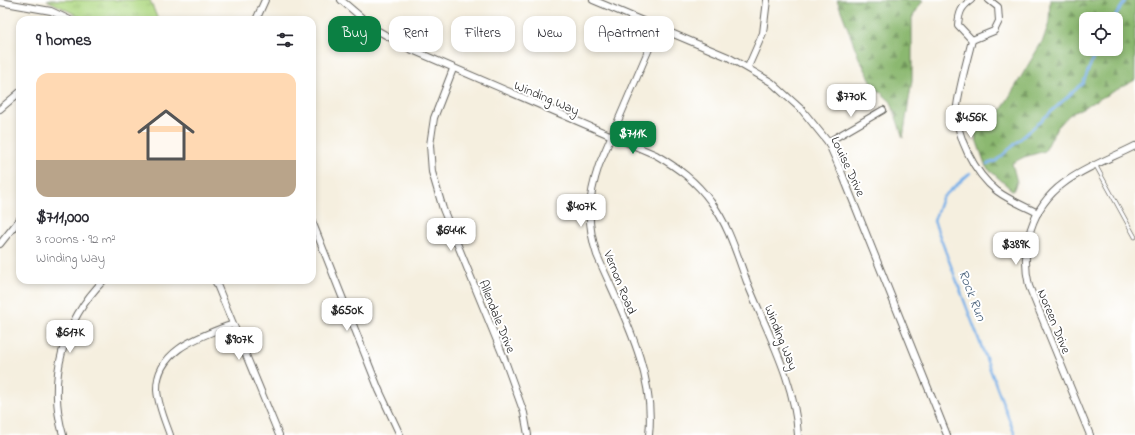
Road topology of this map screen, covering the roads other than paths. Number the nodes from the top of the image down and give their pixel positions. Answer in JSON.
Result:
{"nodes":[{"id":1,"x":265,"y":0,"type":"edge"},
{"id":2,"x":341,"y":0,"type":"edge"},
{"id":3,"x":593,"y":0,"type":"edge"},
{"id":4,"x":767,"y":0,"type":"edge"},
{"id":5,"x":971,"y":0,"type":"edge"},
{"id":6,"x":989,"y":0,"type":"edge"},
{"id":7,"x":0,"y":2,"type":"edge"},
{"id":8,"x":600,"y":2,"type":"edge"},
{"id":9,"x":55,"y":16,"type":"edge"},
{"id":10,"x":258,"y":16,"type":"edge"},
{"id":11,"x":631,"y":16,"type":"edge"},
{"id":12,"x":674,"y":35,"type":"edge"},
{"id":13,"x":972,"y":40,"type":"junction"},
{"id":14,"x":648,"y":52,"type":"edge"},
{"id":15,"x":748,"y":67,"type":"junction"},
{"id":16,"x":453,"y":69,"type":"junction"},
{"id":17,"x":16,"y":95,"type":"edge"},
{"id":18,"x":0,"y":109,"type":"edge"},
{"id":19,"x":883,"y":110,"type":"dead end"},
{"id":20,"x":611,"y":136,"type":"junction"},
{"id":21,"x":828,"y":142,"type":"junction"},
{"id":22,"x":1135,"y":146,"type":"edge"},
{"id":23,"x":1096,"y":166,"type":"junction"},
{"id":24,"x":1038,"y":213,"type":"junction"},
{"id":25,"x":16,"y":224,"type":"edge"},
{"id":26,"x":316,"y":231,"type":"edge"},
{"id":27,"x":1135,"y":237,"type":"edge"},
{"id":28,"x":0,"y":244,"type":"edge"},
{"id":29,"x":100,"y":284,"type":"edge"},
{"id":30,"x":217,"y":284,"type":"edge"},
{"id":31,"x":233,"y":324,"type":"junction"},
{"id":32,"x":63,"y":435,"type":"edge"},
{"id":33,"x":170,"y":435,"type":"edge"},
{"id":34,"x":279,"y":435,"type":"edge"},
{"id":35,"x":400,"y":435,"type":"edge"},
{"id":36,"x":528,"y":435,"type":"edge"},
{"id":37,"x":649,"y":435,"type":"edge"},
{"id":38,"x":798,"y":435,"type":"edge"},
{"id":39,"x":947,"y":435,"type":"edge"},
{"id":40,"x":1090,"y":435,"type":"edge"}],
"edges":[{"from":1,"to":10,"type":"street"},
{"from":2,"to":16,"type":"street","name":"Winding Way"},
{"from":3,"to":8,"type":"street","name":"Louise Drive"},
{"from":4,"to":15,"type":"street"},
{"from":5,"to":13,"type":"street"},
{"from":6,"to":13,"type":"street"},
{"from":7,"to":9,"type":"street"},
{"from":8,"to":11,"type":"street","name":"Louise Drive"},
{"from":12,"to":15,"type":"street","name":"Louise Drive"},
{"from":13,"to":24,"type":"street"},
{"from":14,"to":20,"type":"street","name":"Vernon Road"},
{"from":15,"to":21,"type":"street","name":"Louise Drive"},
{"from":16,"to":20,"type":"street","name":"Winding Way"},
{"from":16,"to":36,"type":"street","name":"Allendale Drive"},
{"from":17,"to":18,"type":"street"},
{"from":19,"to":21,"type":"street"},
{"from":20,"to":37,"type":"street","name":"Vernon Road"},
{"from":20,"to":38,"type":"street","name":"Winding Way"},
{"from":21,"to":39,"type":"street","name":"Louise Drive"},
{"from":22,"to":23,"type":"street","name":"Noreen Drive"},
{"from":23,"to":24,"type":"street","name":"Noreen Drive"},
{"from":23,"to":27,"type":"lane"},
{"from":24,"to":40,"type":"street","name":"Noreen Drive"},
{"from":25,"to":28,"type":"street"},
{"from":26,"to":35,"type":"street"},
{"from":29,"to":32,"type":"street"},
{"from":30,"to":31,"type":"street"},
{"from":31,"to":33,"type":"street"},
{"from":31,"to":34,"type":"street"}]}
